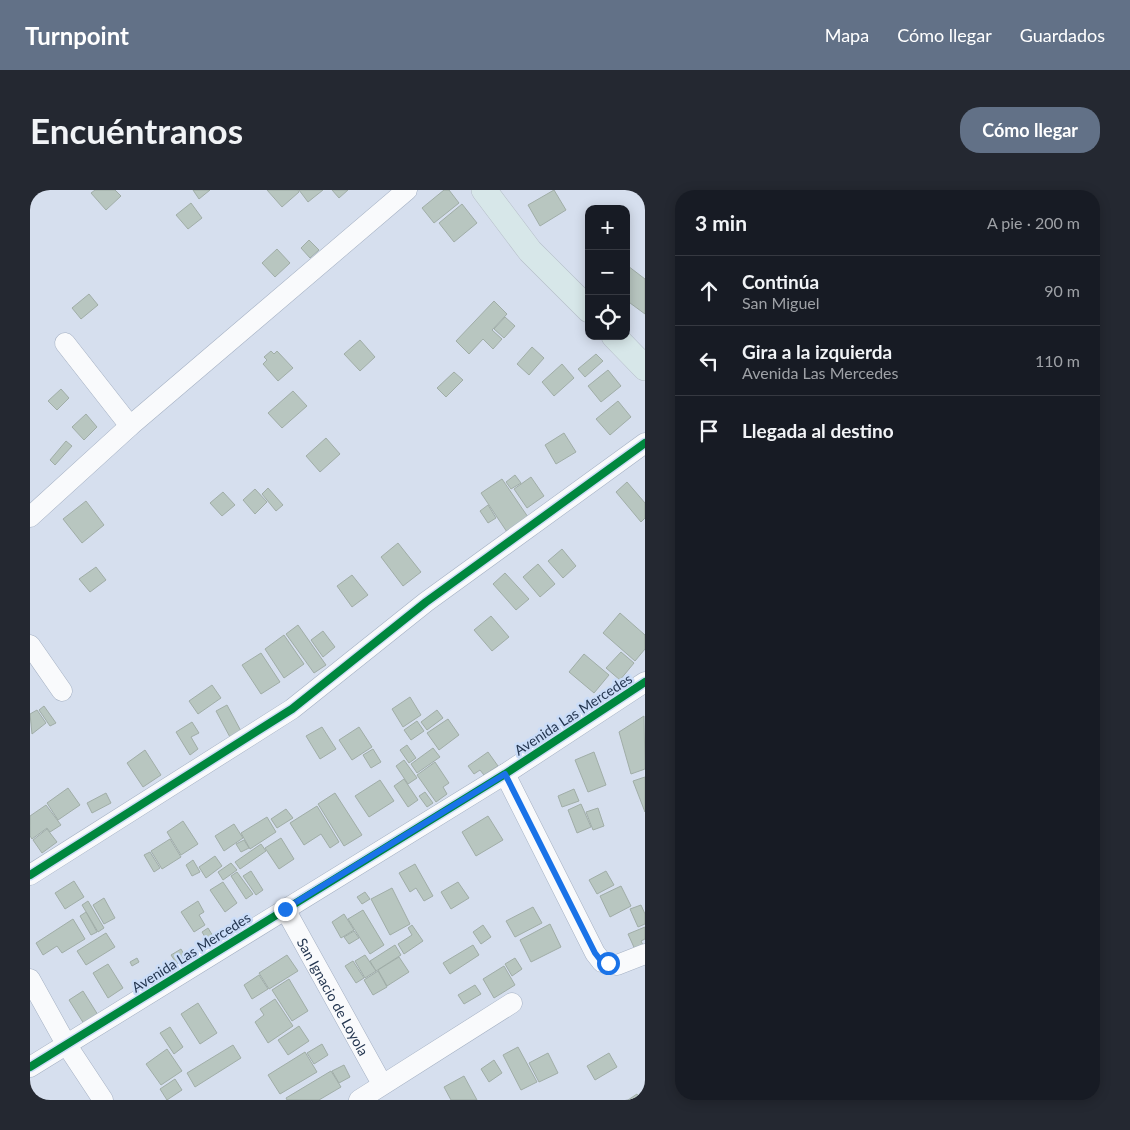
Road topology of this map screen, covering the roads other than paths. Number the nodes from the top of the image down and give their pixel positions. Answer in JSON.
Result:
{"nodes":[{"id":1,"x":406,"y":190,"type":"edge"},
{"id":2,"x":484,"y":190,"type":"edge"},
{"id":3,"x":585,"y":306,"type":"edge"},
{"id":4,"x":618,"y":340,"type":"edge"},
{"id":5,"x":65,"y":342,"type":"dead end"},
{"id":6,"x":645,"y":368,"type":"edge"},
{"id":7,"x":130,"y":426,"type":"junction"},
{"id":8,"x":645,"y":443,"type":"edge"},
{"id":9,"x":30,"y":517,"type":"edge"},
{"id":10,"x":30,"y":645,"type":"edge"},
{"id":11,"x":645,"y":682,"type":"edge"},
{"id":12,"x":62,"y":691,"type":"dead end"},
{"id":13,"x":505,"y":774,"type":"junction"},
{"id":14,"x":30,"y":875,"type":"edge"},
{"id":15,"x":285,"y":909,"type":"junction"},
{"id":16,"x":645,"y":954,"type":"edge"},
{"id":17,"x":30,"y":979,"type":"edge"},
{"id":18,"x":512,"y":1003,"type":"dead end"},
{"id":19,"x":66,"y":1044,"type":"junction"},
{"id":20,"x":30,"y":1067,"type":"edge"},
{"id":21,"x":382,"y":1084,"type":"junction"},
{"id":22,"x":103,"y":1100,"type":"edge"},
{"id":23,"x":359,"y":1100,"type":"edge"}],
"edges":[{"from":1,"to":7,"type":"street"},
{"from":2,"to":3,"type":"main road"},
{"from":4,"to":6,"type":"main road"},
{"from":5,"to":7,"type":"street"},
{"from":7,"to":9,"type":"street"},
{"from":8,"to":14,"type":"street"},
{"from":10,"to":12,"type":"street"},
{"from":11,"to":13,"type":"street","name":"Avenida Las Mercedes"},
{"from":13,"to":15,"type":"street","name":"Avenida Las Mercedes"},
{"from":13,"to":16,"type":"street"},
{"from":15,"to":19,"type":"street","name":"Avenida Las Mercedes"},
{"from":15,"to":21,"type":"street","name":"San Ignacio de Loyola"},
{"from":17,"to":19,"type":"street"},
{"from":18,"to":21,"type":"street"},
{"from":19,"to":20,"type":"street","name":"Avenida Las Mercedes"},
{"from":19,"to":22,"type":"street"},
{"from":21,"to":23,"type":"street"}]}
